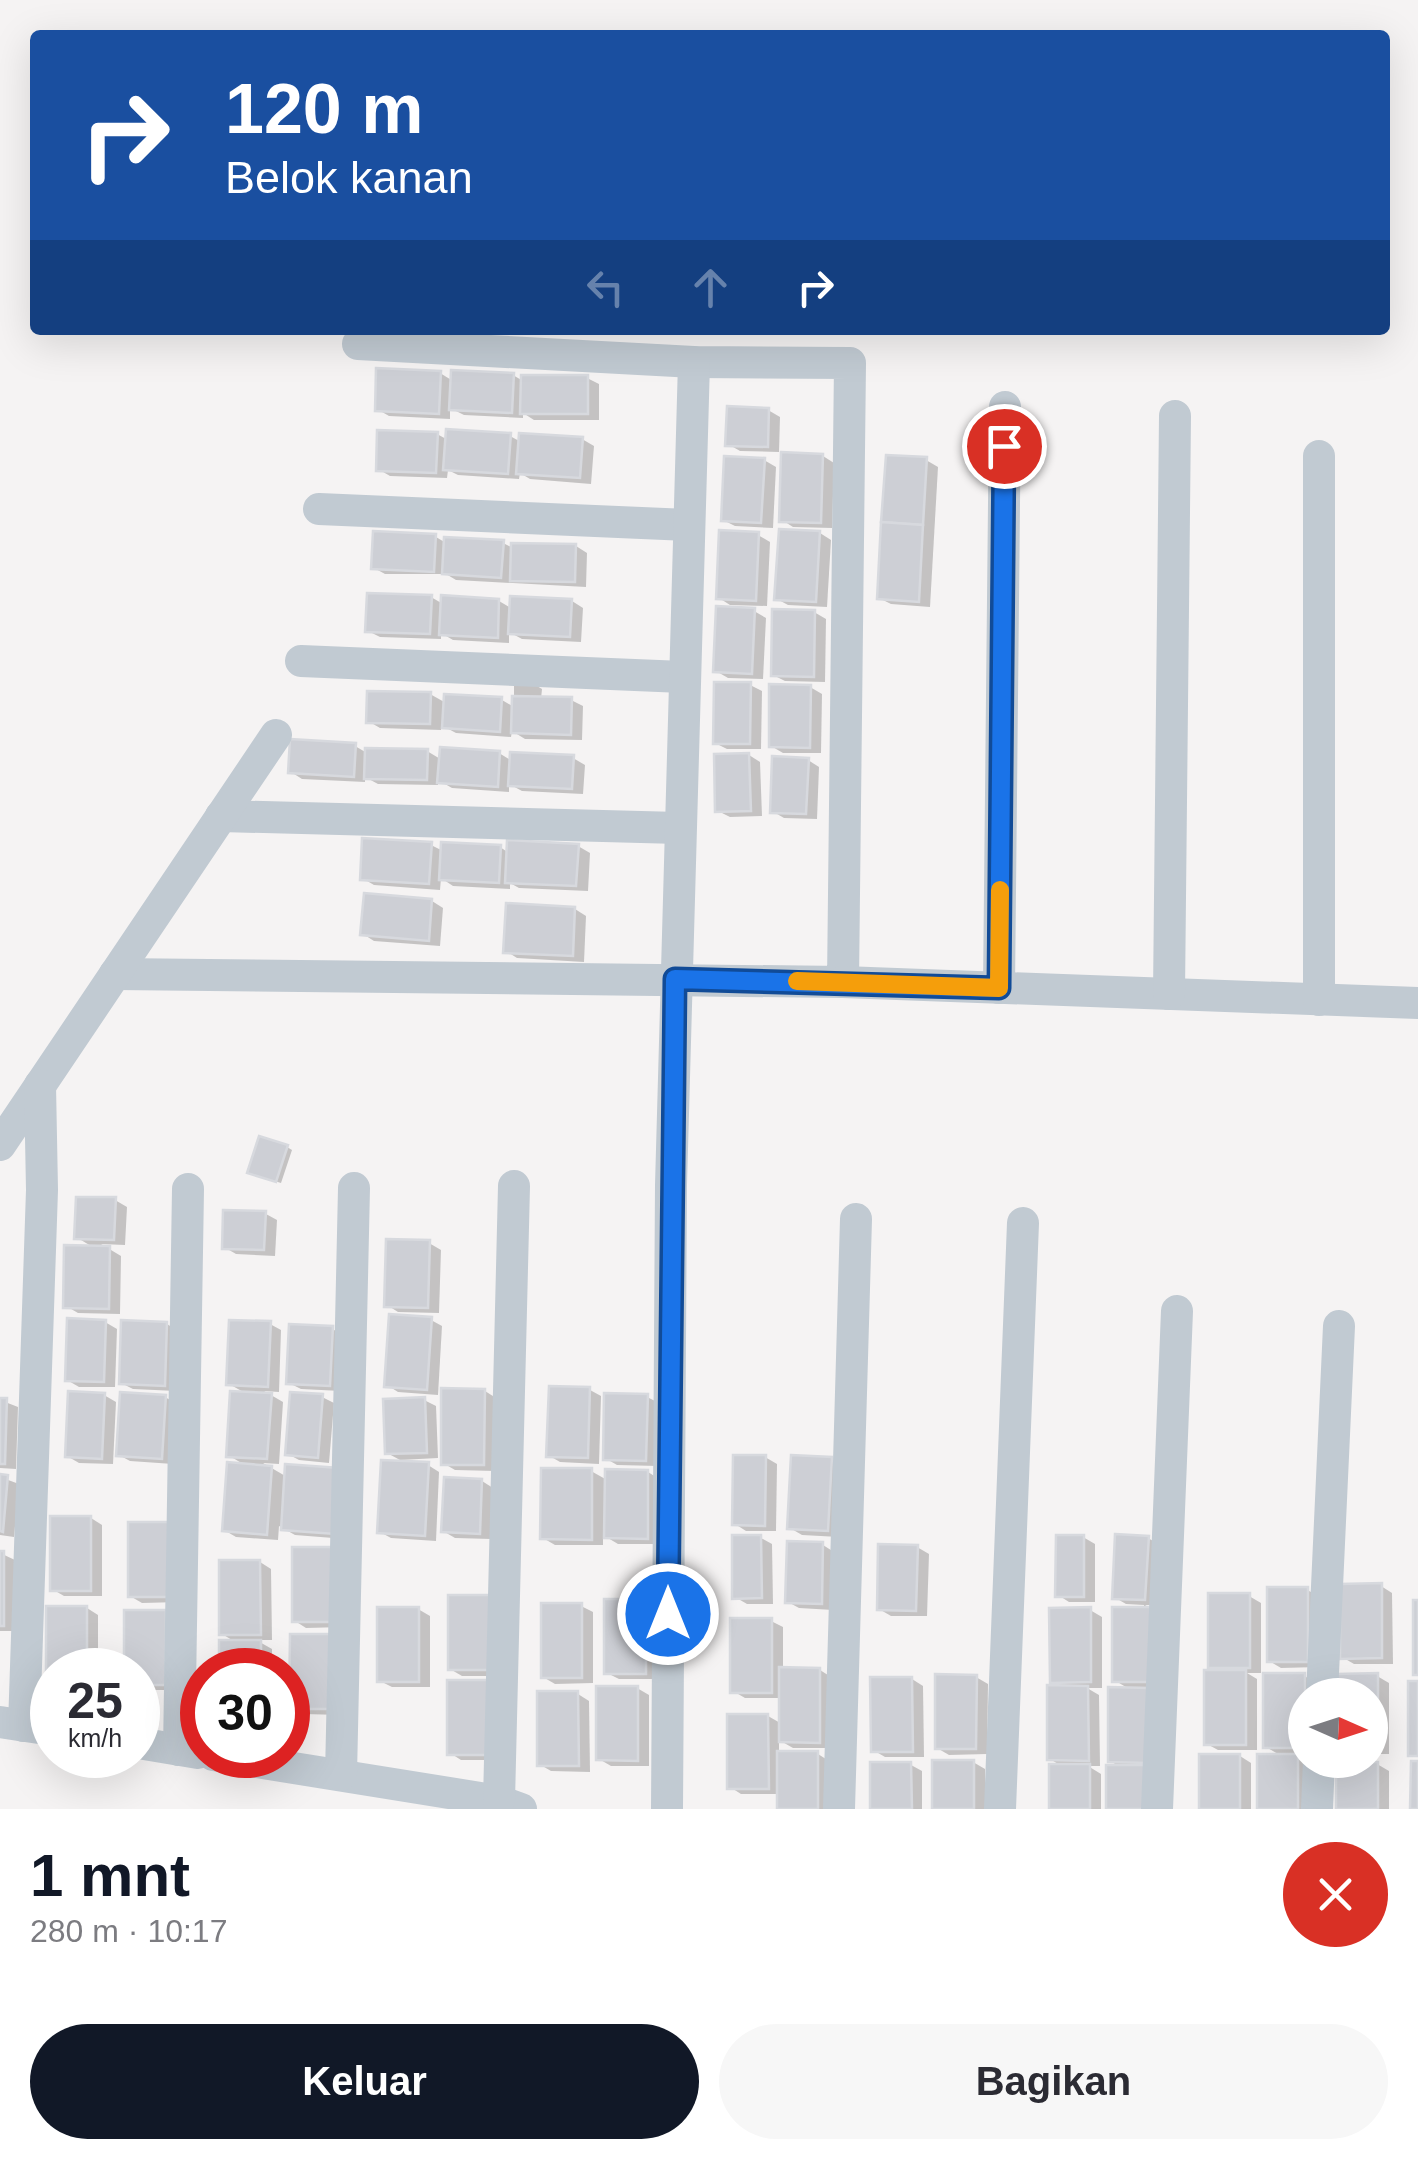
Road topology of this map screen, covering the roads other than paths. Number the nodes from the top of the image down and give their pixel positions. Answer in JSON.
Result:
{"nodes":[{"id":1,"x":358,"y":344,"type":"dead end"},
{"id":2,"x":694,"y":362,"type":"junction"},
{"id":3,"x":1004,"y":407,"type":"dead end"},
{"id":4,"x":1175,"y":416,"type":"dead end"},
{"id":5,"x":1320,"y":456,"type":"dead end"},
{"id":6,"x":319,"y":509,"type":"dead end"},
{"id":7,"x":688,"y":525,"type":"junction"},
{"id":8,"x":301,"y":662,"type":"dead end"},
{"id":9,"x":684,"y":677,"type":"junction"},
{"id":10,"x":276,"y":734,"type":"dead end"},
{"id":11,"x":221,"y":816,"type":"junction"},
{"id":12,"x":679,"y":828,"type":"junction"},
{"id":13,"x":115,"y":974,"type":"junction"},
{"id":14,"x":675,"y":979,"type":"junction"},
{"id":15,"x":843,"y":982,"type":"junction"},
{"id":16,"x":999,"y":988,"type":"junction"},
{"id":17,"x":1169,"y":994,"type":"junction"},
{"id":18,"x":1319,"y":1000,"type":"junction"},
{"id":19,"x":1418,"y":1003,"type":"edge"},
{"id":20,"x":40,"y":1085,"type":"junction"},
{"id":21,"x":0,"y":1145,"type":"edge"},
{"id":22,"x":514,"y":1186,"type":"dead end"},
{"id":23,"x":354,"y":1188,"type":"dead end"},
{"id":24,"x":188,"y":1189,"type":"dead end"},
{"id":25,"x":856,"y":1219,"type":"dead end"},
{"id":26,"x":1023,"y":1223,"type":"dead end"},
{"id":27,"x":1178,"y":1310,"type":"dead end"},
{"id":28,"x":1339,"y":1326,"type":"dead end"},
{"id":29,"x":190,"y":1648,"type":"edge"},
{"id":30,"x":1323,"y":1678,"type":"edge"},
{"id":31,"x":26,"y":1726,"type":"edge"},
{"id":32,"x":310,"y":1770,"type":"edge"},
{"id":33,"x":340,"y":1775,"type":"junction"},
{"id":34,"x":1318,"y":1778,"type":"edge"},
{"id":35,"x":515,"y":1807,"type":"edge"},
{"id":36,"x":666,"y":1809,"type":"edge"},
{"id":37,"x":838,"y":1809,"type":"edge"},
{"id":38,"x":1000,"y":1809,"type":"edge"},
{"id":39,"x":1157,"y":1809,"type":"edge"},
{"id":40,"x":1317,"y":1809,"type":"edge"}],
"edges":[{"from":1,"to":2,"type":"street"},
{"from":2,"to":7,"type":"street"},
{"from":2,"to":15,"type":"street"},
{"from":3,"to":16,"type":"street"},
{"from":4,"to":17,"type":"street"},
{"from":5,"to":18,"type":"street"},
{"from":6,"to":7,"type":"street"},
{"from":7,"to":9,"type":"street"},
{"from":8,"to":9,"type":"street"},
{"from":9,"to":12,"type":"street"},
{"from":10,"to":11,"type":"street"},
{"from":11,"to":12,"type":"street"},
{"from":11,"to":13,"type":"street"},
{"from":12,"to":14,"type":"street"},
{"from":13,"to":14,"type":"street"},
{"from":13,"to":20,"type":"street"},
{"from":14,"to":15,"type":"street"},
{"from":14,"to":36,"type":"street"},
{"from":15,"to":16,"type":"street"},
{"from":16,"to":17,"type":"street"},
{"from":17,"to":18,"type":"street"},
{"from":18,"to":19,"type":"street"},
{"from":20,"to":21,"type":"street"},
{"from":20,"to":31,"type":"street"},
{"from":22,"to":35,"type":"street"},
{"from":23,"to":33,"type":"street"},
{"from":24,"to":29,"type":"street"},
{"from":25,"to":37,"type":"street"},
{"from":26,"to":38,"type":"street"},
{"from":27,"to":39,"type":"street"},
{"from":28,"to":30,"type":"street"},
{"from":32,"to":33,"type":"street"},
{"from":33,"to":35,"type":"street"},
{"from":34,"to":40,"type":"street"}]}
